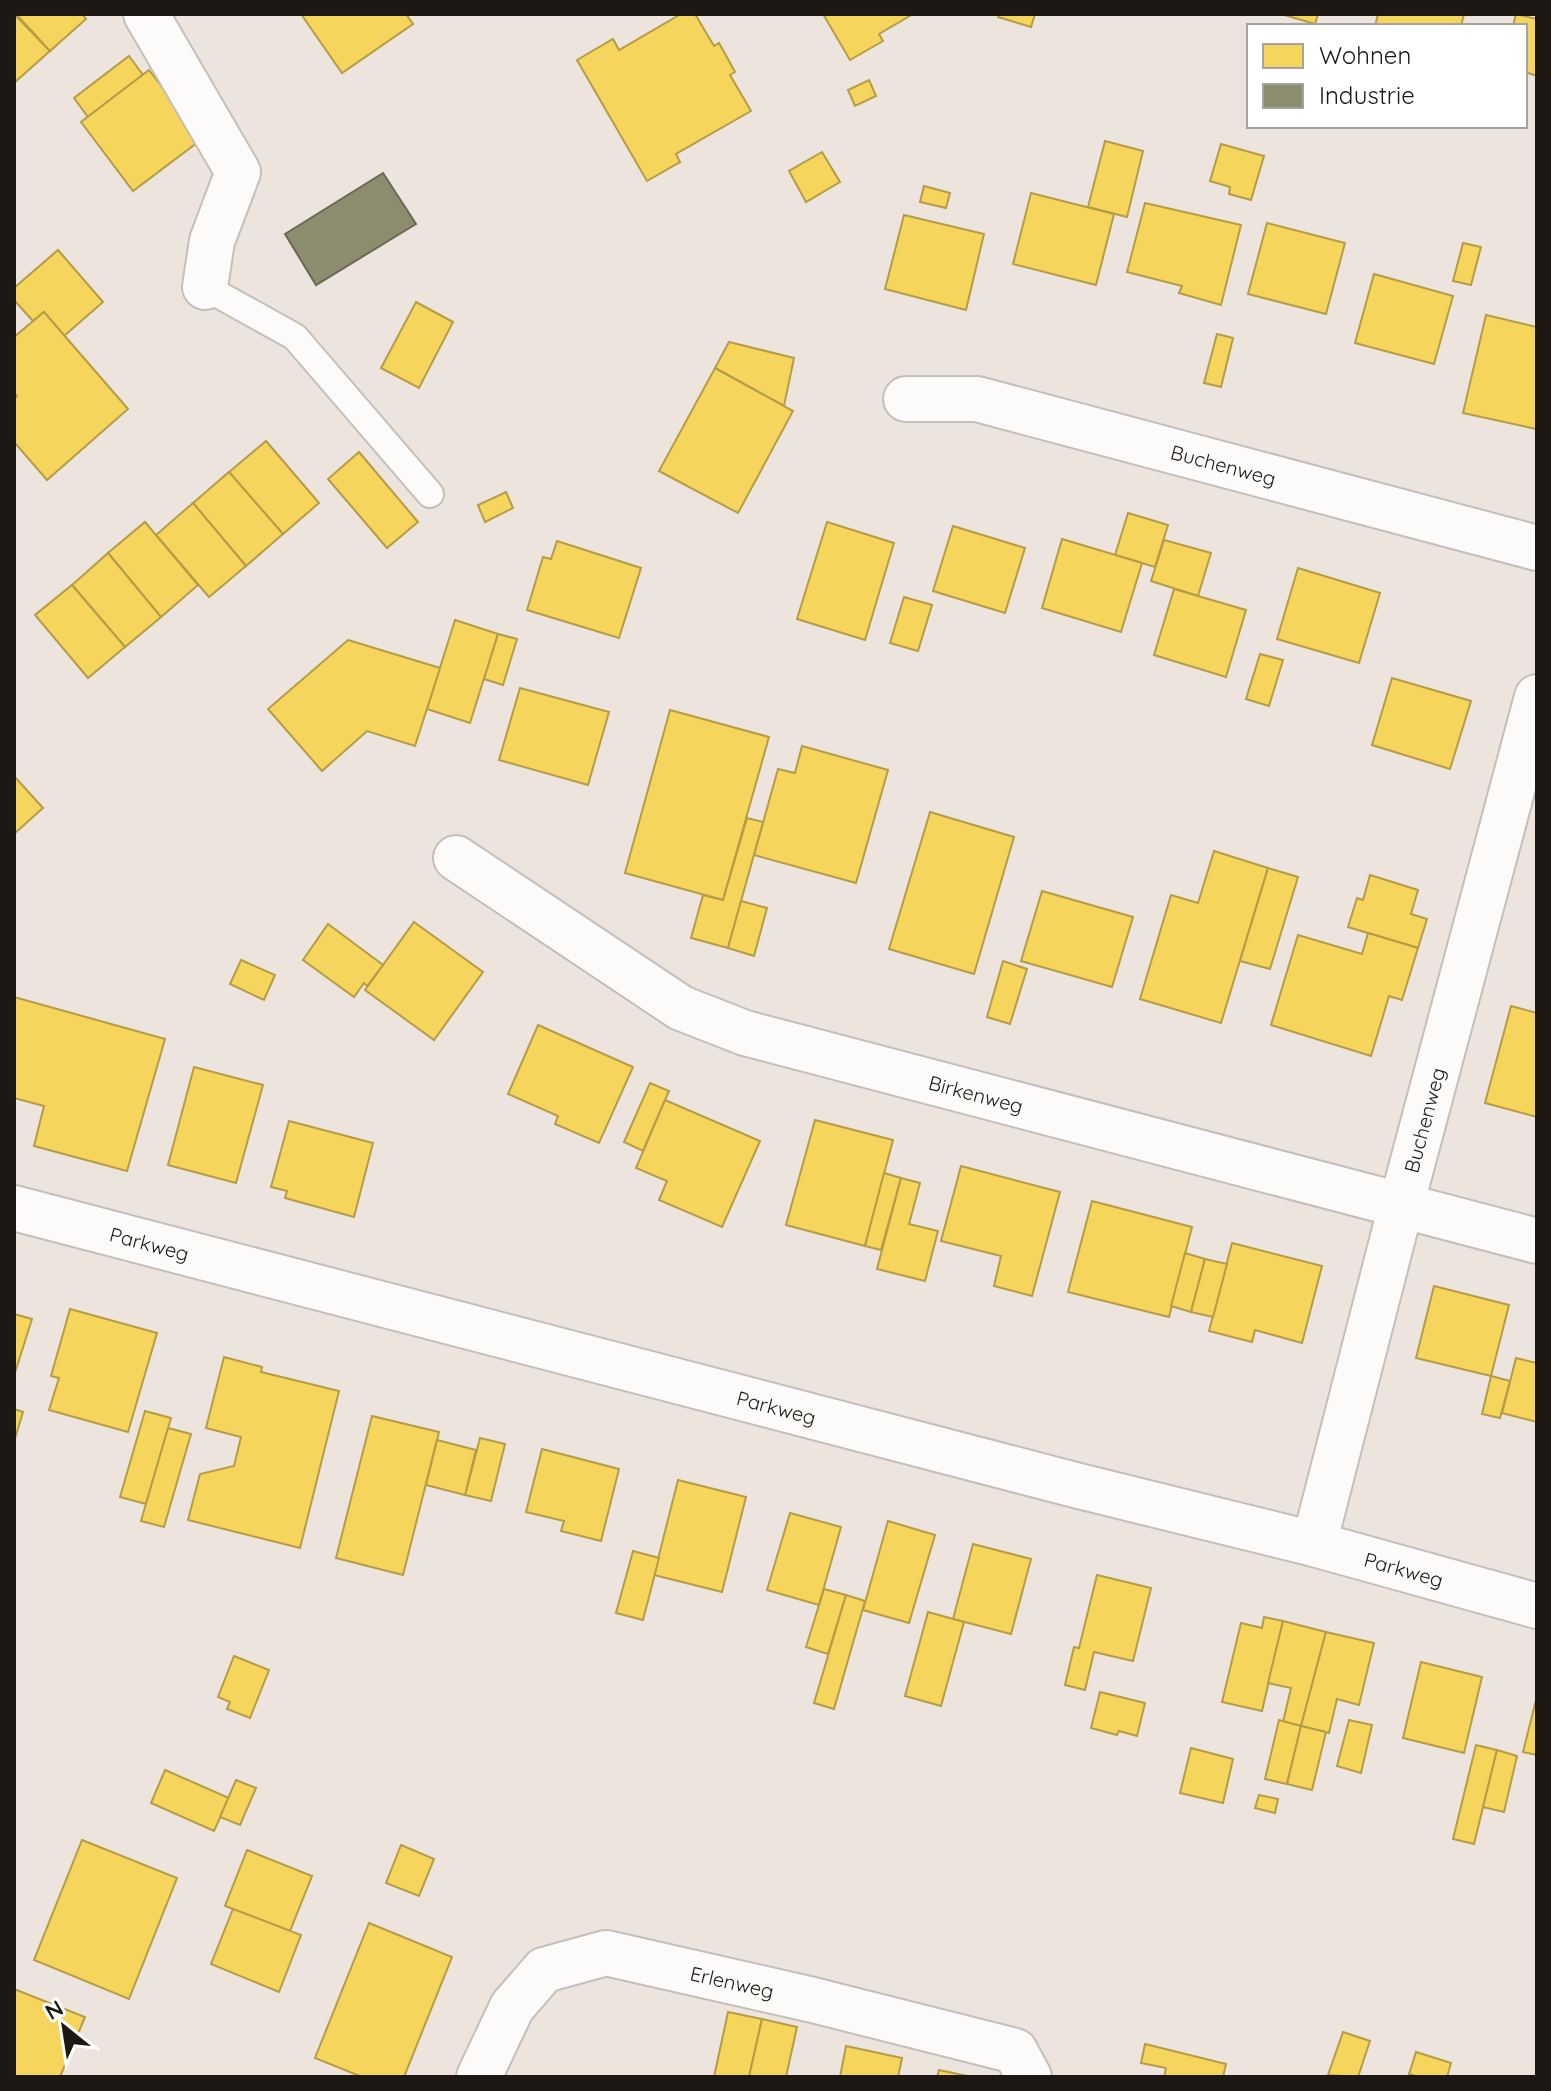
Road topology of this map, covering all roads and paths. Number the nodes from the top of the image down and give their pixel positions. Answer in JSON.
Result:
{"nodes":[{"id":1,"x":146,"y":14,"type":"edge"},
{"id":2,"x":205,"y":287,"type":"joint"},
{"id":3,"x":906,"y":399,"type":"dead end"},
{"id":4,"x":430,"y":494,"type":"dead end"},
{"id":5,"x":1537,"y":548,"type":"edge"},
{"id":6,"x":1537,"y":697,"type":"edge"},
{"id":7,"x":456,"y":858,"type":"dead end"},
{"id":8,"x":1401,"y":1206,"type":"junction"},
{"id":9,"x":14,"y":1208,"type":"edge"},
{"id":10,"x":1537,"y":1241,"type":"edge"},
{"id":11,"x":1314,"y":1544,"type":"junction"},
{"id":12,"x":1537,"y":1606,"type":"edge"},
{"id":13,"x":479,"y":2077,"type":"edge"},
{"id":14,"x":1029,"y":2077,"type":"edge"}],
"edges":[{"from":1,"to":2,"type":"street"},
{"from":2,"to":4,"type":"lane"},
{"from":3,"to":5,"type":"street","name":"Buchenweg"},
{"from":6,"to":8,"type":"street","name":"Buchenweg"},
{"from":7,"to":8,"type":"street","name":"Birkenweg"},
{"from":8,"to":10,"type":"street","name":"Birkenweg"},
{"from":8,"to":11,"type":"street","name":"Buchenweg"},
{"from":9,"to":11,"type":"street","name":"Parkweg"},
{"from":11,"to":12,"type":"street","name":"Parkweg"},
{"from":13,"to":14,"type":"street","name":"Erlenweg"}]}
